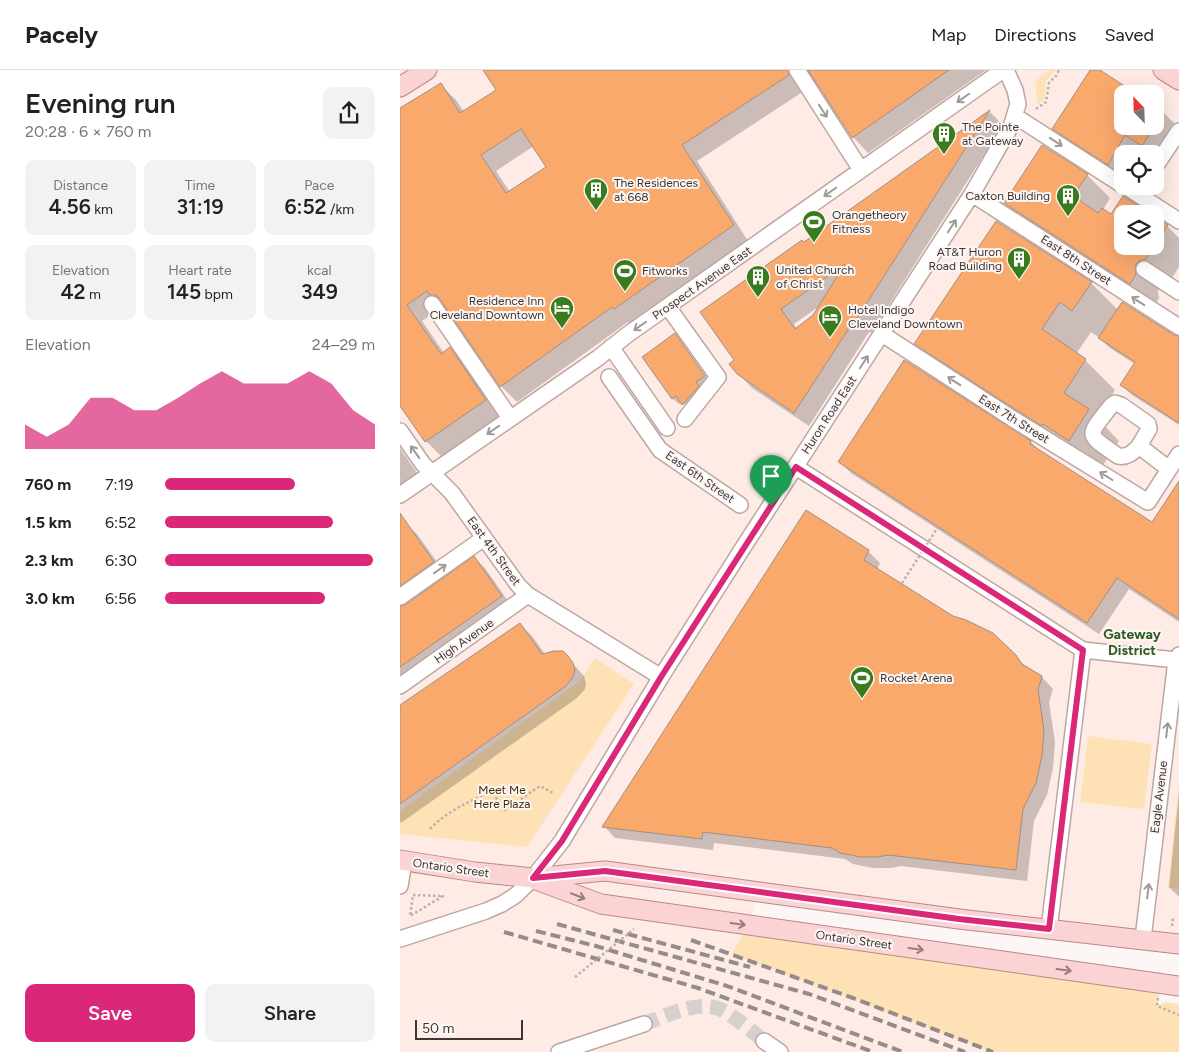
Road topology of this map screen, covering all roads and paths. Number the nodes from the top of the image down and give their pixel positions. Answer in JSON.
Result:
{"nodes":[{"id":1,"x":427,"y":70,"type":"edge"},
{"id":2,"x":797,"y":70,"type":"edge"},
{"id":3,"x":1004,"y":70,"type":"edge"},
{"id":4,"x":1059,"y":70,"type":"edge"},
{"id":5,"x":1163,"y":70,"type":"edge"},
{"id":6,"x":1179,"y":80,"type":"edge"},
{"id":7,"x":402,"y":83,"type":"edge"},
{"id":8,"x":1036,"y":109,"type":"dead end"},
{"id":9,"x":1015,"y":116,"type":"junction"},
{"id":10,"x":1179,"y":131,"type":"edge"},
{"id":11,"x":1164,"y":154,"type":"edge"},
{"id":12,"x":861,"y":170,"type":"junction"},
{"id":13,"x":1114,"y":177,"type":"edge"},
{"id":14,"x":972,"y":194,"type":"junction"},
{"id":15,"x":1142,"y":195,"type":"edge"},
{"id":16,"x":1179,"y":221,"type":"edge"},
{"id":17,"x":1144,"y":269,"type":"dead end"},
{"id":18,"x":1179,"y":292,"type":"edge"},
{"id":19,"x":432,"y":304,"type":"dead end"},
{"id":20,"x":668,"y":307,"type":"junction"},
{"id":21,"x":1179,"y":327,"type":"edge"},
{"id":22,"x":882,"y":334,"type":"junction"},
{"id":23,"x":611,"y":347,"type":"junction"},
{"id":24,"x":609,"y":377,"type":"dead end"},
{"id":25,"x":510,"y":418,"type":"junction"},
{"id":26,"x":685,"y":419,"type":"dead end"},
{"id":27,"x":667,"y":428,"type":"dead end"},
{"id":28,"x":400,"y":431,"type":"edge"},
{"id":29,"x":1139,"y":446,"type":"dead end"},
{"id":30,"x":1179,"y":454,"type":"edge"},
{"id":31,"x":796,"y":467,"type":"junction"},
{"id":32,"x":1169,"y":469,"type":"junction"},
{"id":33,"x":431,"y":473,"type":"junction"},
{"id":34,"x":400,"y":495,"type":"edge"},
{"id":35,"x":740,"y":505,"type":"dead end"},
{"id":36,"x":938,"y":527,"type":"dead end"},
{"id":37,"x":484,"y":538,"type":"junction"},
{"id":38,"x":902,"y":583,"type":"dead end"},
{"id":39,"x":528,"y":595,"type":"junction"},
{"id":40,"x":400,"y":597,"type":"edge"},
{"id":41,"x":1083,"y":650,"type":"junction"},
{"id":42,"x":1177,"y":657,"type":"edge"},
{"id":43,"x":661,"y":677,"type":"junction"},
{"id":44,"x":400,"y":686,"type":"edge"},
{"id":45,"x":553,"y":793,"type":"dead end"},
{"id":46,"x":430,"y":829,"type":"dead end"},
{"id":47,"x":402,"y":861,"type":"edge"},
{"id":48,"x":533,"y":878,"type":"junction"},
{"id":49,"x":406,"y":891,"type":"edge"},
{"id":50,"x":634,"y":929,"type":"dead end"},
{"id":51,"x":1049,"y":929,"type":"junction"},
{"id":52,"x":400,"y":939,"type":"edge"},
{"id":53,"x":1143,"y":940,"type":"junction"},
{"id":54,"x":1179,"y":944,"type":"edge"},
{"id":55,"x":575,"y":977,"type":"dead end"},
{"id":56,"x":1179,"y":986,"type":"edge"},
{"id":57,"x":1157,"y":1006,"type":"dead end"},
{"id":58,"x":1179,"y":1015,"type":"edge"},
{"id":59,"x":644,"y":1024,"type":"tunnel mouth"},
{"id":60,"x":764,"y":1041,"type":"tunnel mouth"},
{"id":61,"x":559,"y":1052,"type":"edge"},
{"id":62,"x":780,"y":1052,"type":"edge"}],
"edges":[{"from":1,"to":7,"type":"main road"},
{"from":2,"to":12,"type":"street","one_way":true},
{"from":3,"to":9,"type":"street","name":"Huron Road East"},
{"from":3,"to":12,"type":"street","name":"Prospect Avenue East","one_way":true},
{"from":4,"to":8,"type":"path"},
{"from":5,"to":6,"type":"main road"},
{"from":9,"to":13,"type":"street","one_way":true},
{"from":9,"to":14,"type":"street","name":"Huron Road East"},
{"from":10,"to":11,"type":"street"},
{"from":12,"to":20,"type":"street","name":"Prospect Avenue East","one_way":true},
{"from":21,"to":14,"type":"street","name":"East 8th Street","one_way":true},
{"from":22,"to":14,"type":"street","name":"Huron Road East","one_way":true},
{"from":15,"to":16,"type":"street"},
{"from":17,"to":18,"type":"street"},
{"from":19,"to":25,"type":"street"},
{"from":20,"to":23,"type":"street","name":"Prospect Avenue East","one_way":true},
{"from":20,"to":26,"type":"street"},
{"from":31,"to":22,"type":"street","name":"Huron Road East","one_way":true},
{"from":32,"to":22,"type":"street","name":"East 7th Street","one_way":true},
{"from":23,"to":25,"type":"street","name":"Prospect Avenue East"},
{"from":23,"to":27,"type":"street"},
{"from":24,"to":35,"type":"street","name":"East 6th Street"},
{"from":25,"to":33,"type":"street","name":"Prospect Avenue East","one_way":true},
{"from":33,"to":28,"type":"street","name":"East 4th Street","one_way":true},
{"from":29,"to":32,"type":"street"},
{"from":30,"to":32,"type":"street"},
{"from":31,"to":41,"type":"street"},
{"from":31,"to":43,"type":"street","name":"Huron Road East"},
{"from":33,"to":34,"type":"street","name":"Prospect Avenue East"},
{"from":33,"to":37,"type":"street","name":"East 4th Street"},
{"from":36,"to":38,"type":"path","bridge":true},
{"from":37,"to":39,"type":"street","name":"East 4th Street"},
{"from":40,"to":37,"type":"street","one_way":true},
{"from":39,"to":43,"type":"street","name":"East 4th Street"},
{"from":39,"to":44,"type":"street","name":"High Avenue"},
{"from":41,"to":42,"type":"street"},
{"from":41,"to":51,"type":"street"},
{"from":53,"to":42,"type":"street","name":"Eagle Avenue","one_way":true},
{"from":43,"to":48,"type":"street","name":"Huron Road East"},
{"from":45,"to":46,"type":"path"},
{"from":47,"to":48,"type":"main road","name":"Ontario Street"},
{"from":47,"to":49,"type":"street"},
{"from":48,"to":51,"type":"main road","name":"Ontario Street"},
{"from":48,"to":52,"type":"street","name":"Huron Road East"},
{"from":48,"to":56,"type":"main road","name":"Ontario Street","one_way":true},
{"from":49,"to":49,"type":"path"},
{"from":50,"to":55,"type":"path","bridge":true},
{"from":51,"to":53,"type":"main road","name":"Ontario Street"},
{"from":53,"to":54,"type":"main road","name":"Ontario Street"},
{"from":57,"to":58,"type":"path"},
{"from":59,"to":61,"type":"street"},
{"from":60,"to":62,"type":"street"}]}
